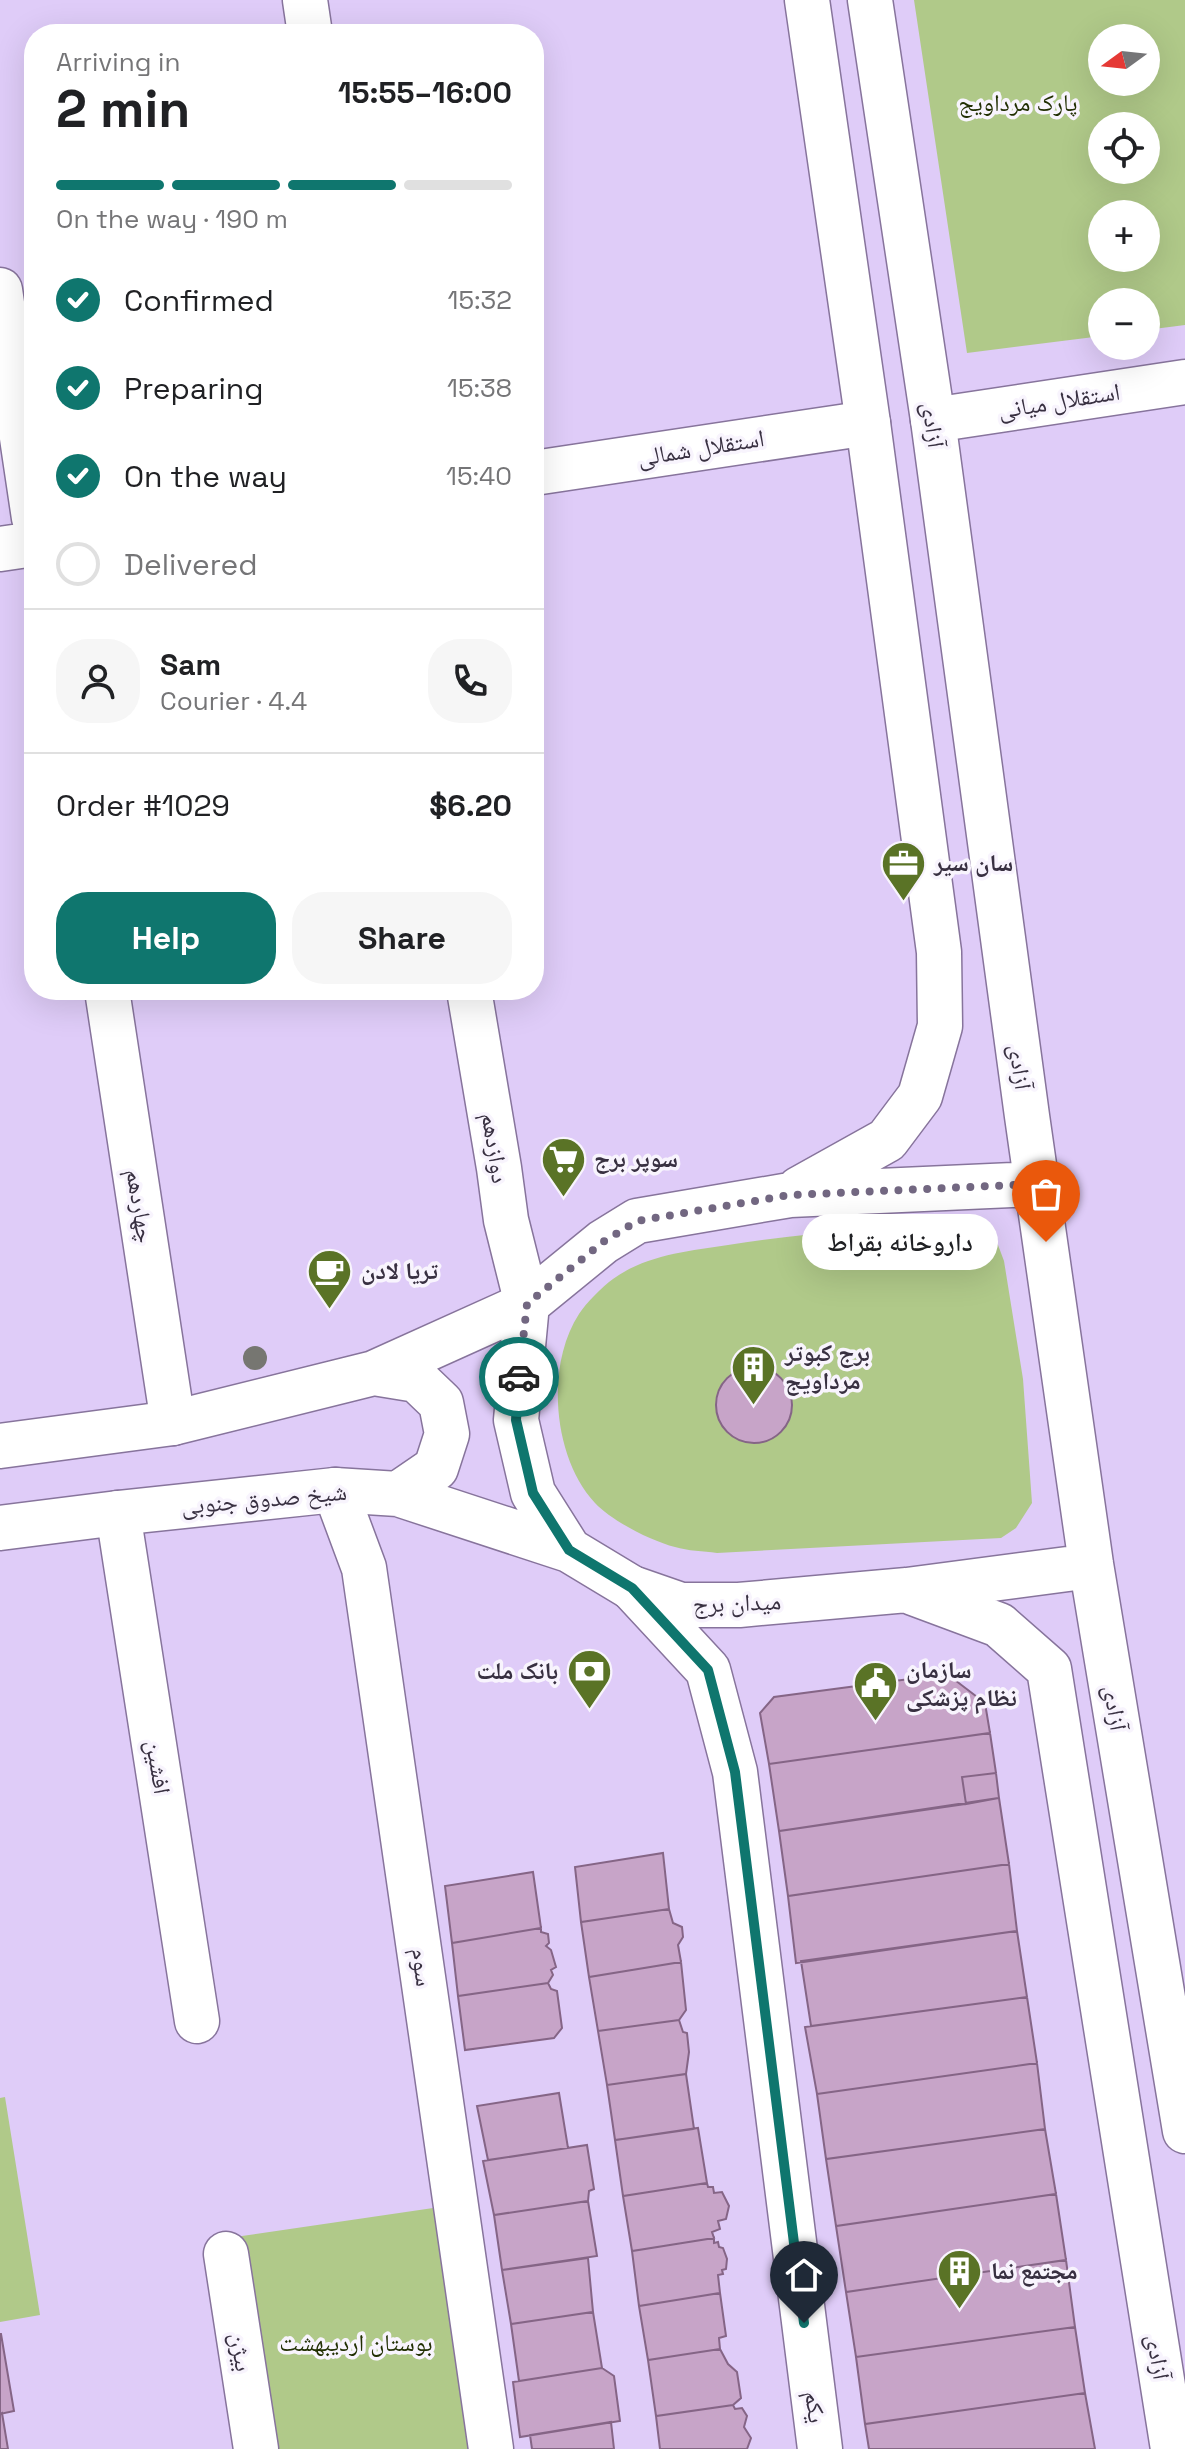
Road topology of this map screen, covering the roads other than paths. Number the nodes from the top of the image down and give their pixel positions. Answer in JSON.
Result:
{"nodes":[{"id":1,"x":305,"y":0,"type":"edge"},
{"id":2,"x":807,"y":0,"type":"edge"},
{"id":3,"x":870,"y":0,"type":"edge"},
{"id":4,"x":309,"y":24,"type":"edge"},
{"id":5,"x":0,"y":290,"type":"edge"},
{"id":6,"x":1185,"y":382,"type":"edge"},
{"id":7,"x":933,"y":420,"type":"junction"},
{"id":8,"x":868,"y":423,"type":"junction"},
{"id":9,"x":24,"y":451,"type":"edge"},
{"id":10,"x":544,"y":472,"type":"edge"},
{"id":11,"x":24,"y":545,"type":"edge"},
{"id":12,"x":0,"y":549,"type":"edge"},
{"id":13,"x":109,"y":1000,"type":"edge"},
{"id":14,"x":471,"y":1000,"type":"edge"},
{"id":15,"x":1037,"y":1184,"type":"junction"},
{"id":16,"x":790,"y":1195,"type":"junction"},
{"id":17,"x":527,"y":1304,"type":"junction"},
{"id":18,"x":374,"y":1373,"type":"junction"},
{"id":19,"x":173,"y":1423,"type":"junction"},
{"id":20,"x":0,"y":1446,"type":"edge"},
{"id":21,"x":335,"y":1490,"type":"junction"},
{"id":22,"x":398,"y":1494,"type":"junction"},
{"id":23,"x":118,"y":1513,"type":"junction"},
{"id":24,"x":0,"y":1528,"type":"edge"},
{"id":25,"x":569,"y":1550,"type":"junction"},
{"id":26,"x":1091,"y":1564,"type":"junction"},
{"id":27,"x":632,"y":1588,"type":"junction"},
{"id":28,"x":907,"y":1590,"type":"junction"},
{"id":29,"x":197,"y":2021,"type":"dead end"},
{"id":30,"x":1185,"y":2131,"type":"edge"},
{"id":31,"x":226,"y":2254,"type":"dead end"},
{"id":32,"x":256,"y":2449,"type":"edge"},
{"id":33,"x":491,"y":2449,"type":"edge"},
{"id":34,"x":820,"y":2449,"type":"edge"},
{"id":35,"x":1173,"y":2449,"type":"edge"}],
"edges":[{"from":1,"to":4,"type":"main road"},
{"from":2,"to":8,"type":"main road"},
{"from":3,"to":7,"type":"main road","name":"آزادی"},
{"from":5,"to":9,"type":"main road"},
{"from":6,"to":7,"type":"main road","name":"استقلال میانی"},
{"from":7,"to":15,"type":"main road","name":"آزادی"},
{"from":8,"to":10,"type":"main road","name":"استقلال شمالی"},
{"from":8,"to":16,"type":"main road"},
{"from":11,"to":12,"type":"main road"},
{"from":13,"to":19,"type":"main road","name":"چهاردهم"},
{"from":14,"to":17,"type":"main road","name":"دوازدهم"},
{"from":15,"to":16,"type":"main road"},
{"from":15,"to":26,"type":"main road","name":"آزادی"},
{"from":16,"to":17,"type":"main road"},
{"from":17,"to":18,"type":"main road"},
{"from":17,"to":25,"type":"main road","name":"میدان برج"},
{"from":18,"to":19,"type":"main road"},
{"from":18,"to":22,"type":"main road"},
{"from":19,"to":20,"type":"main road"},
{"from":21,"to":22,"type":"main road","name":"شیخ صدوق جنوبی"},
{"from":21,"to":23,"type":"main road","name":"شیخ صدوق جنوبی"},
{"from":21,"to":33,"type":"main road","name":"سوم"},
{"from":22,"to":25,"type":"main road","name":"شیخ صدوق جنوبی"},
{"from":23,"to":24,"type":"main road","name":"شیخ صدوق جنوبی"},
{"from":23,"to":29,"type":"main road","name":"افشین"},
{"from":25,"to":27,"type":"main road","name":"میدان برج"},
{"from":26,"to":28,"type":"main road","name":"میدان برج"},
{"from":26,"to":30,"type":"main road","name":"آزادی"},
{"from":27,"to":28,"type":"main road","name":"میدان برج"},
{"from":27,"to":34,"type":"main road","name":"یکم"},
{"from":28,"to":35,"type":"main road","name":"آزادی"},
{"from":31,"to":32,"type":"main road","name":"بیژن"}]}
